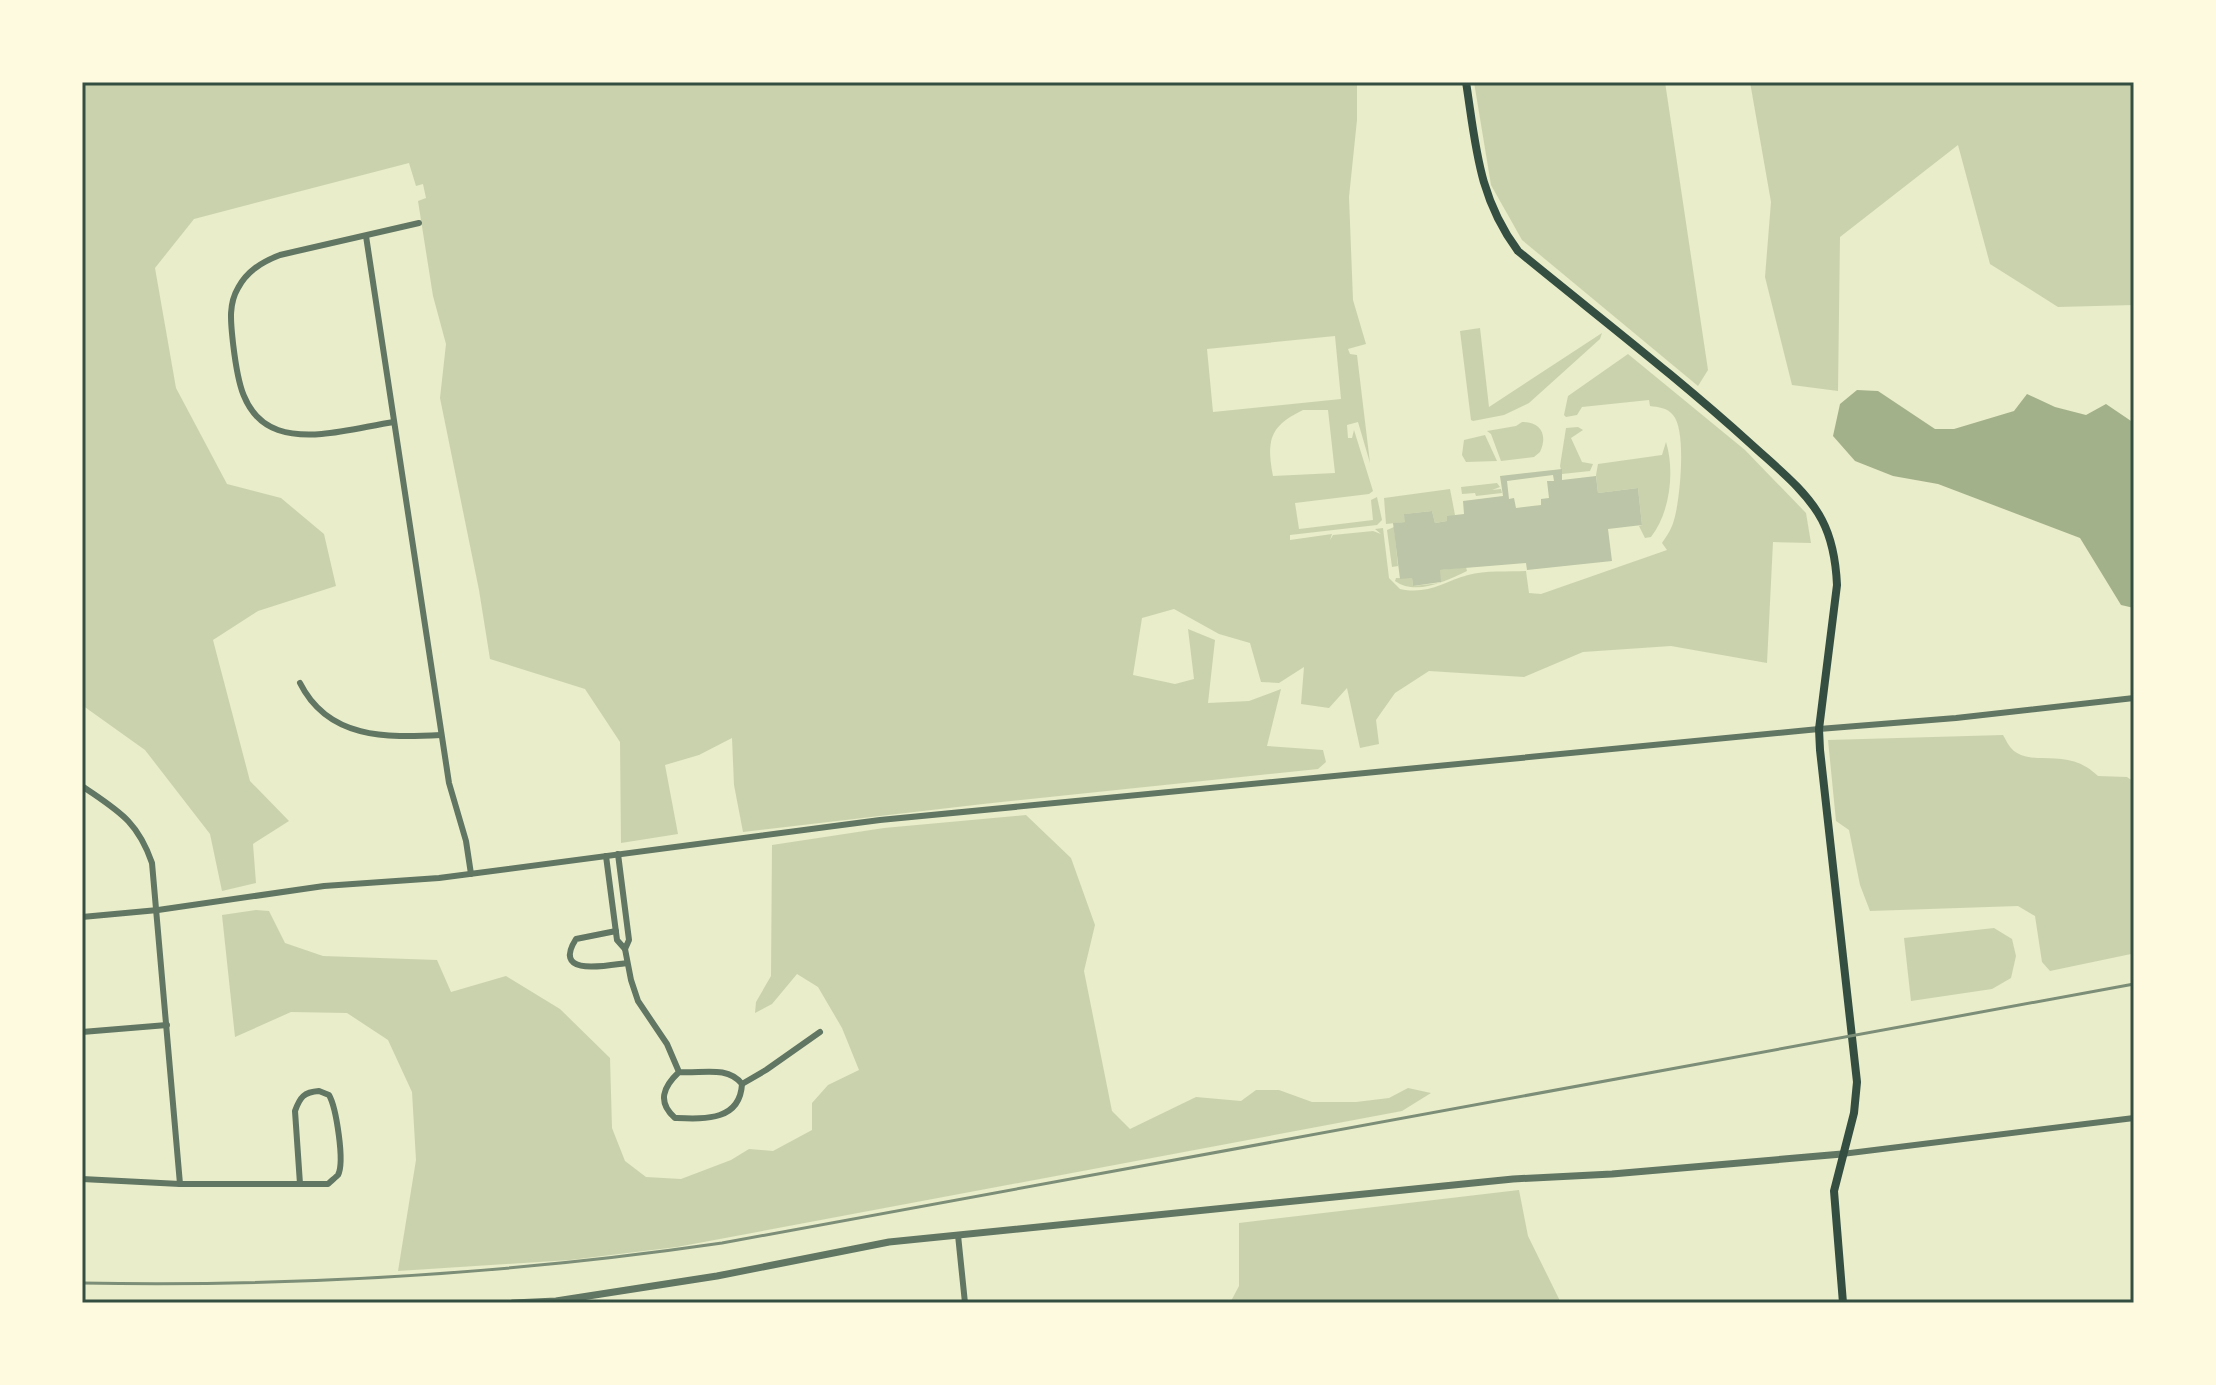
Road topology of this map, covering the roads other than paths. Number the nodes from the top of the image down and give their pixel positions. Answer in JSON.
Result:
{"nodes":[{"id":1,"x":1466,"y":82,"type":"edge"},
{"id":2,"x":419,"y":223,"type":"dead end"},
{"id":3,"x":366,"y":236,"type":"junction"},
{"id":4,"x":394,"y":422,"type":"junction"},
{"id":5,"x":300,"y":683,"type":"dead end"},
{"id":6,"x":2134,"y":698,"type":"edge"},
{"id":7,"x":1819,"y":729,"type":"junction"},
{"id":8,"x":441,"y":735,"type":"junction"},
{"id":9,"x":82,"y":786,"type":"edge"},
{"id":10,"x":618,"y":854,"type":"junction"},
{"id":11,"x":606,"y":856,"type":"junction"},
{"id":12,"x":471,"y":874,"type":"junction"},
{"id":13,"x":158,"y":910,"type":"junction"},
{"id":14,"x":82,"y":917,"type":"edge"},
{"id":15,"x":616,"y":931,"type":"junction"},
{"id":16,"x":625,"y":949,"type":"junction"},
{"id":17,"x":627,"y":963,"type":"junction"},
{"id":18,"x":167,"y":1025,"type":"junction"},
{"id":19,"x":82,"y":1032,"type":"edge"},
{"id":20,"x":820,"y":1032,"type":"dead end"},
{"id":21,"x":679,"y":1072,"type":"junction"},
{"id":22,"x":742,"y":1084,"type":"junction"},
{"id":23,"x":2134,"y":1118,"type":"edge"},
{"id":24,"x":1842,"y":1154,"type":"junction"},
{"id":25,"x":82,"y":1179,"type":"edge"},
{"id":26,"x":180,"y":1184,"type":"junction"},
{"id":27,"x":300,"y":1184,"type":"junction"},
{"id":28,"x":958,"y":1235,"type":"junction"},
{"id":29,"x":556,"y":1302,"type":"edge"},
{"id":30,"x":513,"y":1303,"type":"edge"},
{"id":31,"x":965,"y":1303,"type":"edge"},
{"id":32,"x":1843,"y":1303,"type":"edge"}],
"edges":[{"from":1,"to":7,"type":"main road"},
{"from":2,"to":3,"type":"street"},
{"from":3,"to":4,"type":"street"},
{"from":3,"to":4,"type":"street"},
{"from":4,"to":8,"type":"street"},
{"from":5,"to":8,"type":"street"},
{"from":6,"to":7,"type":"street"},
{"from":7,"to":10,"type":"street"},
{"from":7,"to":24,"type":"main road"},
{"from":8,"to":12,"type":"street"},
{"from":9,"to":13,"type":"street"},
{"from":10,"to":11,"type":"street"},
{"from":10,"to":16,"type":"street"},
{"from":11,"to":12,"type":"street"},
{"from":11,"to":15,"type":"street"},
{"from":12,"to":13,"type":"street"},
{"from":13,"to":14,"type":"street"},
{"from":13,"to":18,"type":"street"},
{"from":15,"to":16,"type":"street"},
{"from":15,"to":17,"type":"street"},
{"from":16,"to":17,"type":"street"},
{"from":17,"to":21,"type":"street"},
{"from":18,"to":19,"type":"street"},
{"from":18,"to":26,"type":"street"},
{"from":20,"to":22,"type":"street"},
{"from":21,"to":22,"type":"street"},
{"from":21,"to":22,"type":"street"},
{"from":23,"to":24,"type":"street"},
{"from":24,"to":28,"type":"street"},
{"from":24,"to":32,"type":"main road"},
{"from":25,"to":26,"type":"street"},
{"from":26,"to":27,"type":"street"},
{"from":27,"to":27,"type":"street"},
{"from":28,"to":29,"type":"street"},
{"from":28,"to":31,"type":"street"},
{"from":29,"to":30,"type":"street"}]}
